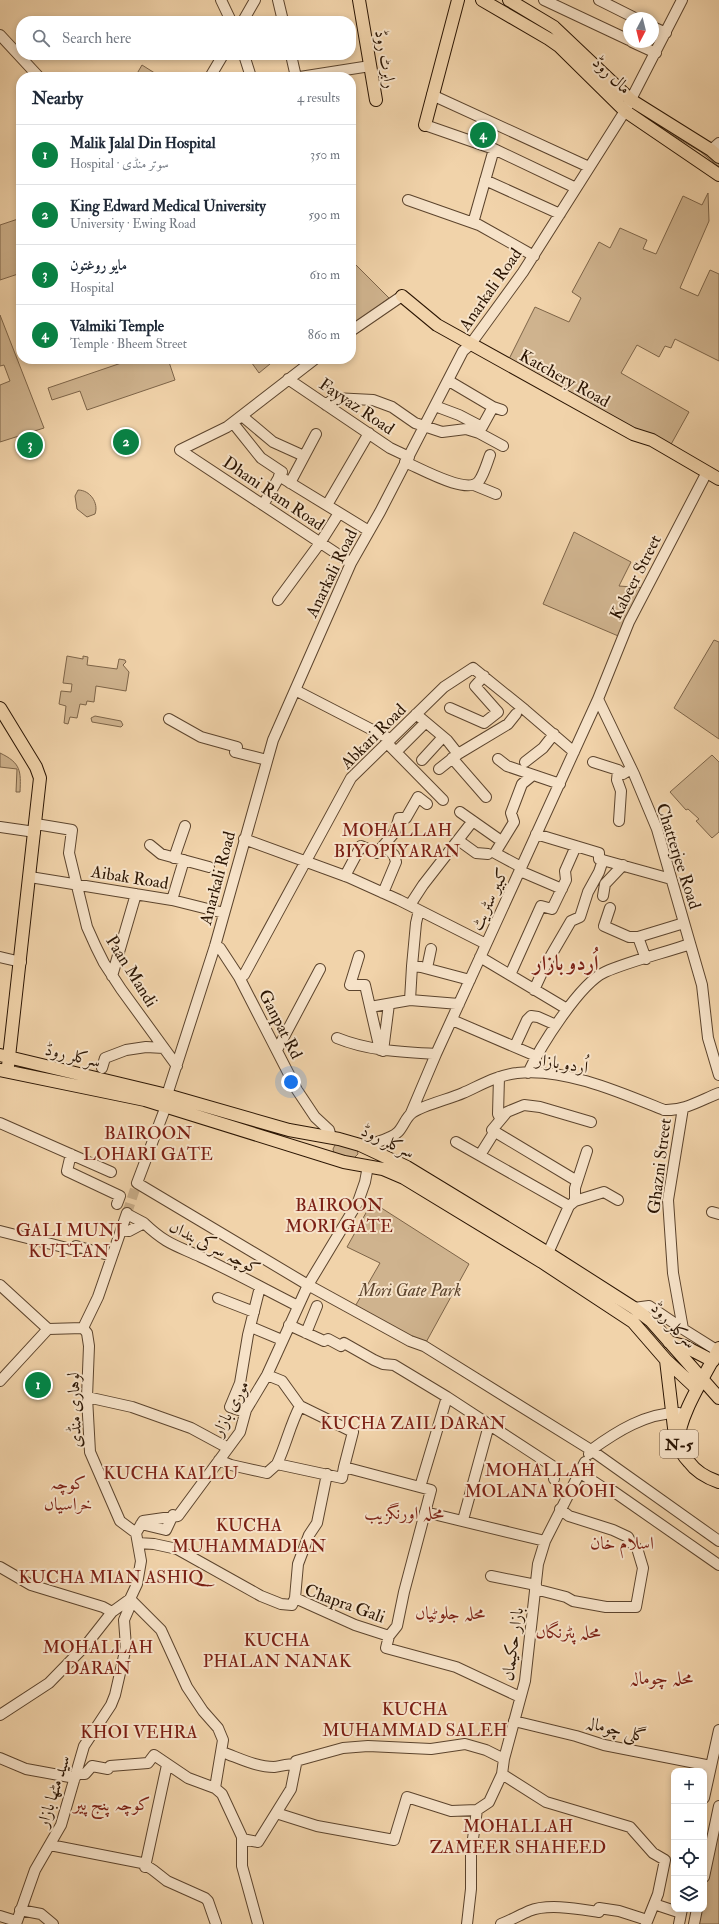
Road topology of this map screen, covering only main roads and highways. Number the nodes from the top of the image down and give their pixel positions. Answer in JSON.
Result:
{"nodes":[{"id":1,"x":359,"y":0,"type":"edge"},
{"id":2,"x":458,"y":0,"type":"edge"},
{"id":3,"x":482,"y":0,"type":"edge"},
{"id":4,"x":509,"y":0,"type":"edge"},
{"id":5,"x":376,"y":100,"type":"dead end"},
{"id":6,"x":425,"y":125,"type":"road end"},
{"id":7,"x":716,"y":150,"type":"edge"},
{"id":8,"x":719,"y":175,"type":"edge"},
{"id":9,"x":402,"y":296,"type":"road end"},
{"id":10,"x":705,"y":475,"type":"junction"},
{"id":11,"x":719,"y":479,"type":"edge"},
{"id":12,"x":719,"y":487,"type":"edge"},
{"id":13,"x":0,"y":708,"type":"edge"},
{"id":14,"x":5,"y":1057,"type":"edge"},
{"id":15,"x":4,"y":1071,"type":"edge"},
{"id":16,"x":167,"y":1101,"type":"junction"},
{"id":17,"x":331,"y":1137,"type":"junction"},
{"id":18,"x":366,"y":1148,"type":"junction"},
{"id":19,"x":329,"y":1156,"type":"junction"},
{"id":20,"x":364,"y":1165,"type":"junction"},
{"id":21,"x":669,"y":1342,"type":"junction"},
{"id":22,"x":716,"y":1353,"type":"edge"},
{"id":23,"x":666,"y":1360,"type":"junction"},
{"id":24,"x":700,"y":1384,"type":"junction"},
{"id":25,"x":719,"y":1398,"type":"edge"},
{"id":26,"x":679,"y":1444,"type":"junction"},
{"id":27,"x":719,"y":1482,"type":"edge"}],
"edges":[{"from":1,"to":5,"type":"main road","name":"رابرٹ روڈ"},
{"from":2,"to":6,"type":"main road"},
{"from":3,"to":8,"type":"main road","name":"مال روڈ"},
{"from":4,"to":7,"type":"main road","name":"مال روڈ"},
{"from":9,"to":10,"type":"main road","name":"Katchery Road"},
{"from":10,"to":11,"type":"main road"},
{"from":10,"to":12,"type":"main road"},
{"from":13,"to":14,"type":"main road"},
{"from":14,"to":15,"type":"main road"},
{"from":14,"to":16,"type":"main road","name":"سرکلر روڈ"},
{"from":15,"to":16,"type":"main road","name":"سرکلر روڈ"},
{"from":16,"to":17,"type":"main road","name":"سرکلر روڈ"},
{"from":16,"to":19,"type":"main road","name":"سرکلر روڈ"},
{"from":17,"to":18,"type":"main road","name":"سرکلر روڈ"},
{"from":17,"to":19,"type":"main road"},
{"from":18,"to":20,"type":"main road"},
{"from":18,"to":21,"type":"main road","name":"سرکلر روڈ"},
{"from":19,"to":20,"type":"main road","name":"سرکلر روڈ"},
{"from":20,"to":23,"type":"main road","name":"سرکلر روڈ"},
{"from":21,"to":22,"type":"main road"},
{"from":21,"to":24,"type":"main road","name":"سرکلر روڈ"},
{"from":22,"to":24,"type":"main road","number":"N-5"},
{"from":23,"to":24,"type":"main road","name":"سرکلر روڈ"},
{"from":23,"to":26,"type":"main road"},
{"from":24,"to":25,"type":"main road"},
{"from":24,"to":26,"type":"main road","number":"N-5"},
{"from":26,"to":27,"type":"main road","number":"N-5"}]}
